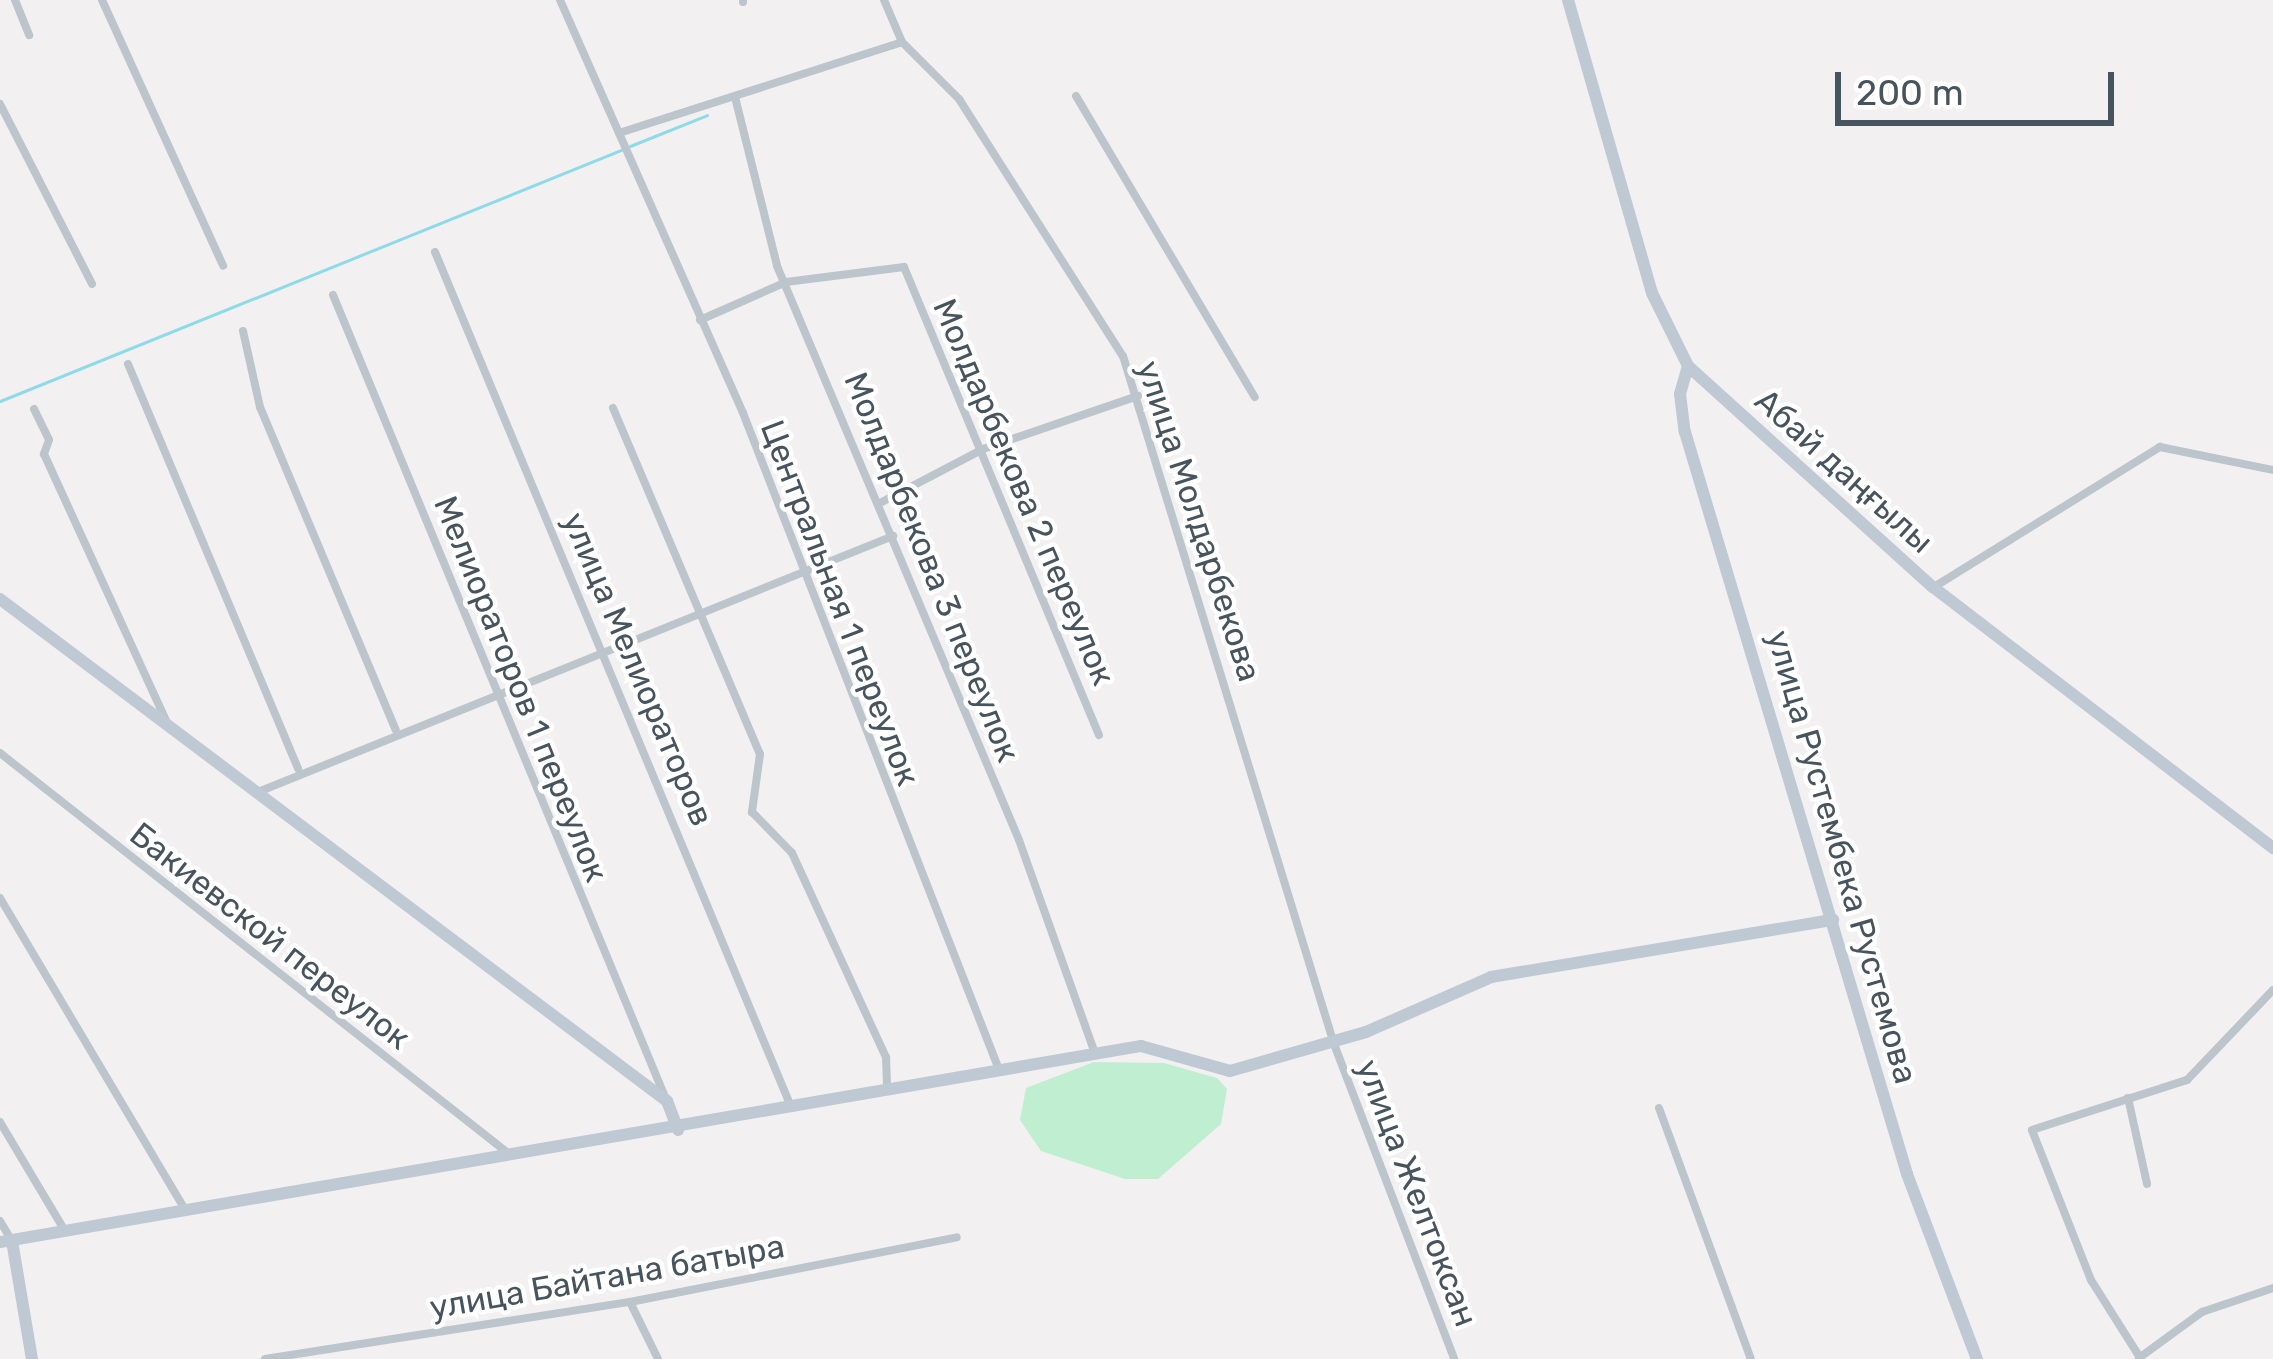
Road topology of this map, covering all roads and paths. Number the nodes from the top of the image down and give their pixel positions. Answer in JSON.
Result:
{"nodes":[{"id":1,"x":15,"y":0,"type":"edge"},
{"id":2,"x":103,"y":0,"type":"edge"},
{"id":3,"x":560,"y":0,"type":"edge"},
{"id":4,"x":884,"y":0,"type":"edge"},
{"id":5,"x":1568,"y":0,"type":"edge"},
{"id":6,"x":28,"y":35,"type":"dead end"},
{"id":7,"x":902,"y":42,"type":"junction"},
{"id":8,"x":1076,"y":96,"type":"dead end"},
{"id":9,"x":735,"y":98,"type":"junction"},
{"id":10,"x":0,"y":104,"type":"edge"},
{"id":11,"x":619,"y":133,"type":"junction"},
{"id":12,"x":435,"y":252,"type":"dead end"},
{"id":13,"x":223,"y":266,"type":"dead end"},
{"id":14,"x":786,"y":282,"type":"junction"},
{"id":15,"x":92,"y":284,"type":"dead end"},
{"id":16,"x":333,"y":295,"type":"dead end"},
{"id":17,"x":700,"y":320,"type":"junction"},
{"id":18,"x":243,"y":331,"type":"dead end"},
{"id":19,"x":128,"y":364,"type":"dead end"},
{"id":20,"x":1688,"y":366,"type":"junction"},
{"id":21,"x":1138,"y":396,"type":"junction"},
{"id":22,"x":1255,"y":397,"type":"dead end"},
{"id":23,"x":613,"y":408,"type":"dead end"},
{"id":24,"x":34,"y":409,"type":"dead end"},
{"id":25,"x":983,"y":449,"type":"junction"},
{"id":26,"x":2273,"y":470,"type":"edge"},
{"id":27,"x":878,"y":504,"type":"junction"},
{"id":28,"x":893,"y":536,"type":"junction"},
{"id":29,"x":802,"y":574,"type":"junction"},
{"id":30,"x":1933,"y":587,"type":"junction"},
{"id":31,"x":0,"y":599,"type":"edge"},
{"id":32,"x":704,"y":616,"type":"junction"},
{"id":33,"x":608,"y":654,"type":"junction"},
{"id":34,"x":496,"y":694,"type":"junction"},
{"id":35,"x":167,"y":723,"type":"junction"},
{"id":36,"x":396,"y":730,"type":"junction"},
{"id":37,"x":1099,"y":735,"type":"dead end"},
{"id":38,"x":0,"y":753,"type":"edge"},
{"id":39,"x":298,"y":769,"type":"junction"},
{"id":40,"x":257,"y":792,"type":"junction"},
{"id":41,"x":2273,"y":848,"type":"edge"},
{"id":42,"x":0,"y":898,"type":"edge"},
{"id":43,"x":1833,"y":920,"type":"junction"},
{"id":44,"x":2273,"y":990,"type":"edge"},
{"id":45,"x":1334,"y":1044,"type":"junction"},
{"id":46,"x":1095,"y":1054,"type":"junction"},
{"id":47,"x":998,"y":1067,"type":"junction"},
{"id":48,"x":886,"y":1088,"type":"junction"},
{"id":49,"x":2128,"y":1098,"type":"junction"},
{"id":50,"x":667,"y":1101,"type":"junction"},
{"id":51,"x":791,"y":1107,"type":"junction"},
{"id":52,"x":1659,"y":1108,"type":"dead end"},
{"id":53,"x":0,"y":1122,"type":"edge"},
{"id":54,"x":678,"y":1130,"type":"junction"},
{"id":55,"x":511,"y":1156,"type":"junction"},
{"id":56,"x":2147,"y":1184,"type":"dead end"},
{"id":57,"x":186,"y":1211,"type":"junction"},
{"id":58,"x":0,"y":1221,"type":"edge"},
{"id":59,"x":65,"y":1232,"type":"junction"},
{"id":60,"x":957,"y":1237,"type":"dead end"},
{"id":61,"x":6,"y":1242,"type":"edge"},
{"id":62,"x":2273,"y":1288,"type":"edge"},
{"id":63,"x":630,"y":1302,"type":"junction"},
{"id":64,"x":2139,"y":1358,"type":"edge"},
{"id":65,"x":32,"y":1359,"type":"edge"},
{"id":66,"x":265,"y":1359,"type":"edge"},
{"id":67,"x":658,"y":1359,"type":"edge"},
{"id":68,"x":1454,"y":1359,"type":"edge"},
{"id":69,"x":1751,"y":1359,"type":"edge"},
{"id":70,"x":1976,"y":1359,"type":"edge"}],
"edges":[{"from":1,"to":6,"type":"street"},
{"from":2,"to":13,"type":"street"},
{"from":3,"to":11,"type":"street","name":"Центральная 1 переулок"},
{"from":4,"to":7,"type":"street","name":"улица Молдарбекова"},
{"from":5,"to":20,"type":"street","name":"Абай даңғылы"},
{"from":7,"to":9,"type":"street"},
{"from":7,"to":21,"type":"street","name":"улица Молдарбекова"},
{"from":8,"to":22,"type":"street"},
{"from":9,"to":11,"type":"street"},
{"from":9,"to":14,"type":"street","name":"Молдарбекова 3 переулок"},
{"from":10,"to":15,"type":"street"},
{"from":11,"to":17,"type":"street","name":"Центральная 1 переулок"},
{"from":12,"to":33,"type":"street","name":"улица Мелиораторов"},
{"from":14,"to":17,"type":"street"},
{"from":14,"to":25,"type":"street","name":"Молдарбекова 2 переулок"},
{"from":14,"to":27,"type":"street","name":"Молдарбекова 3 переулок"},
{"from":16,"to":34,"type":"street","name":"Мелиораторов 1 переулок"},
{"from":17,"to":29,"type":"street","name":"Центральная 1 переулок"},
{"from":18,"to":36,"type":"street"},
{"from":19,"to":39,"type":"street"},
{"from":20,"to":30,"type":"street","name":"Абай даңғылы"},
{"from":20,"to":43,"type":"street","name":"улица Рустембека Рустемова"},
{"from":21,"to":25,"type":"street"},
{"from":21,"to":45,"type":"street","name":"улица Молдарбекова"},
{"from":23,"to":32,"type":"street"},
{"from":24,"to":35,"type":"street"},
{"from":25,"to":27,"type":"street"},
{"from":25,"to":37,"type":"street","name":"Молдарбекова 2 переулок"},
{"from":26,"to":30,"type":"street"},
{"from":27,"to":28,"type":"street","name":"Молдарбекова 3 переулок"},
{"from":28,"to":29,"type":"street"},
{"from":28,"to":46,"type":"street","name":"Молдарбекова 3 переулок"},
{"from":29,"to":32,"type":"street"},
{"from":29,"to":47,"type":"street","name":"Центральная 1 переулок"},
{"from":30,"to":41,"type":"street","name":"Абай даңғылы"},
{"from":31,"to":35,"type":"street"},
{"from":32,"to":33,"type":"street"},
{"from":32,"to":48,"type":"street"},
{"from":33,"to":34,"type":"street"},
{"from":33,"to":51,"type":"street","name":"улица Мелиораторов"},
{"from":34,"to":36,"type":"street"},
{"from":34,"to":50,"type":"street","name":"Мелиораторов 1 переулок"},
{"from":35,"to":40,"type":"street"},
{"from":36,"to":39,"type":"street"},
{"from":38,"to":55,"type":"street","name":"Бакиевской переулок"},
{"from":39,"to":40,"type":"street"},
{"from":40,"to":50,"type":"street"},
{"from":42,"to":57,"type":"street"},
{"from":43,"to":45,"type":"street"},
{"from":43,"to":70,"type":"street","name":"улица Рустембека Рустемова"},
{"from":44,"to":49,"type":"street"},
{"from":45,"to":46,"type":"street"},
{"from":45,"to":68,"type":"street","name":"улица Желтоксан"},
{"from":46,"to":47,"type":"street"},
{"from":47,"to":48,"type":"street"},
{"from":48,"to":51,"type":"street"},
{"from":49,"to":56,"type":"street"},
{"from":49,"to":64,"type":"street"},
{"from":50,"to":54,"type":"street"},
{"from":51,"to":54,"type":"street"},
{"from":52,"to":69,"type":"street"},
{"from":53,"to":59,"type":"street"},
{"from":54,"to":55,"type":"street"},
{"from":55,"to":57,"type":"street"},
{"from":57,"to":59,"type":"street"},
{"from":58,"to":61,"type":"street"},
{"from":59,"to":61,"type":"street"},
{"from":60,"to":63,"type":"street","name":"улица Байтана батыра"},
{"from":61,"to":65,"type":"street"},
{"from":62,"to":64,"type":"street"},
{"from":63,"to":66,"type":"street","name":"улица Байтана батыра"},
{"from":63,"to":67,"type":"street"}]}
